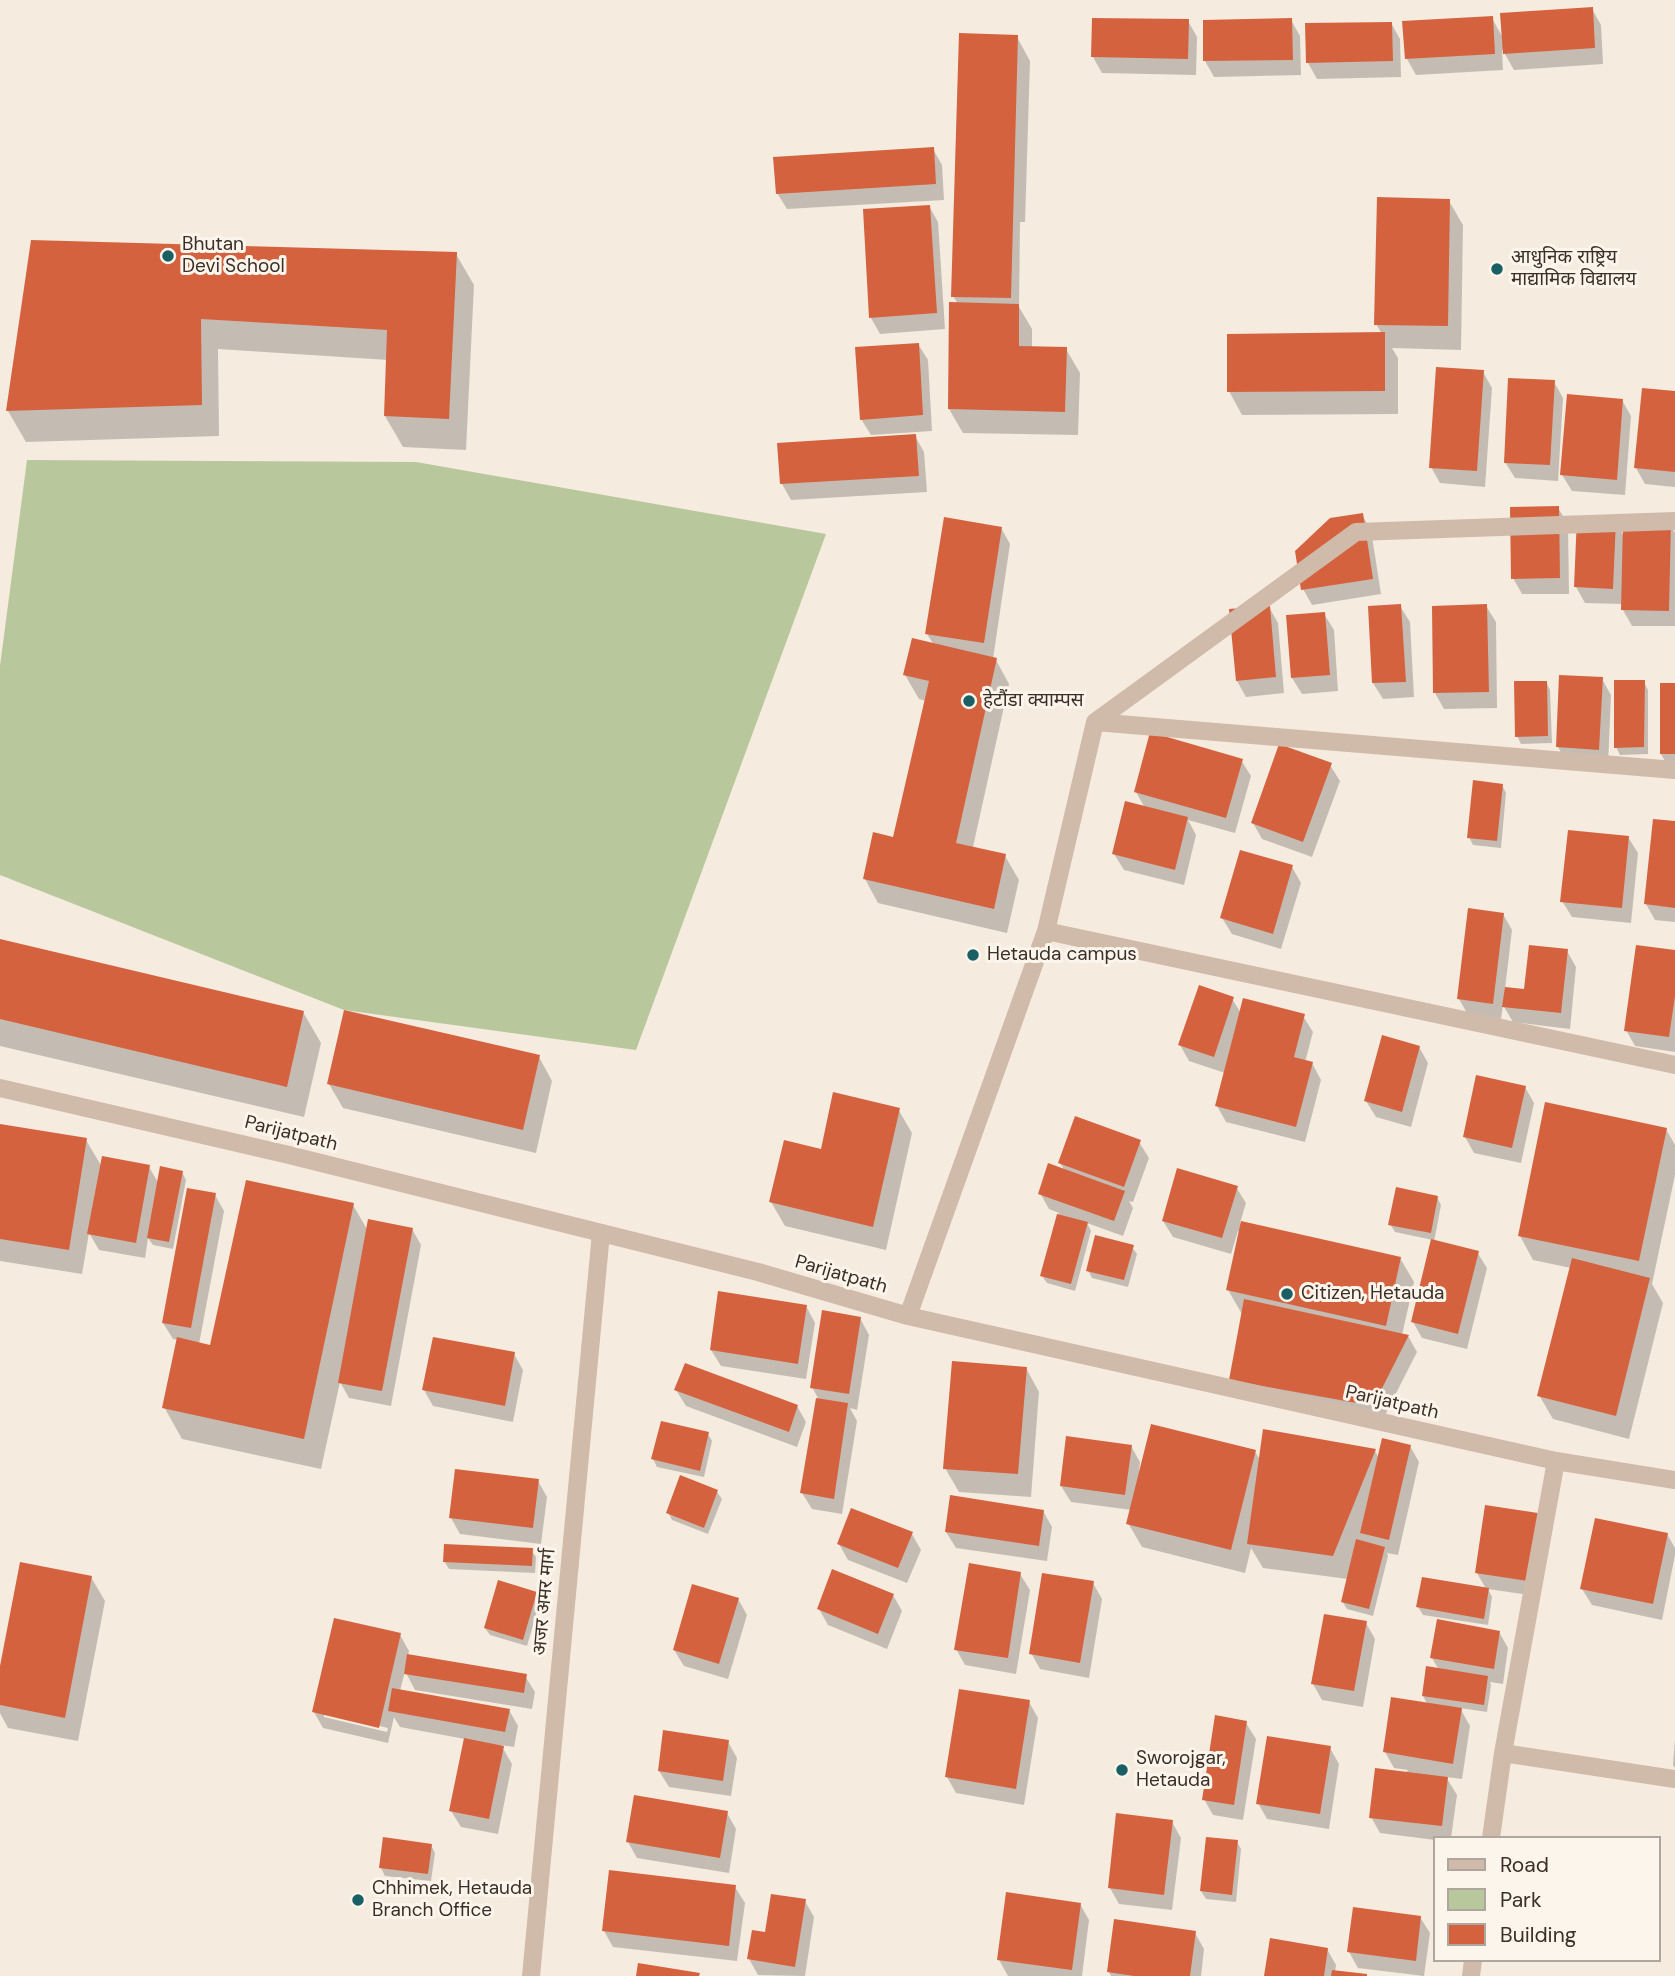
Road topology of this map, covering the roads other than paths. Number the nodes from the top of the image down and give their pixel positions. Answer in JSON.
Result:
{"nodes":[{"id":1,"x":1675,"y":521,"type":"edge"},
{"id":2,"x":1095,"y":722,"type":"junction"},
{"id":3,"x":1675,"y":770,"type":"edge"},
{"id":4,"x":1046,"y":931,"type":"junction"},
{"id":5,"x":1675,"y":1065,"type":"edge"},
{"id":6,"x":0,"y":1088,"type":"edge"},
{"id":7,"x":601,"y":1233,"type":"junction"},
{"id":8,"x":908,"y":1316,"type":"junction"},
{"id":9,"x":1556,"y":1461,"type":"junction"},
{"id":10,"x":1675,"y":1480,"type":"edge"},
{"id":11,"x":1503,"y":1753,"type":"junction"},
{"id":12,"x":1675,"y":1779,"type":"edge"},
{"id":13,"x":1491,"y":1836,"type":"edge"},
{"id":14,"x":531,"y":1976,"type":"edge"}],
"edges":[{"from":1,"to":2,"type":"street"},
{"from":2,"to":3,"type":"street"},
{"from":2,"to":4,"type":"street"},
{"from":4,"to":5,"type":"street"},
{"from":4,"to":8,"type":"street"},
{"from":6,"to":7,"type":"street","name":"Parijatpath"},
{"from":7,"to":8,"type":"street","name":"Parijatpath"},
{"from":7,"to":14,"type":"street","name":"अजर अमर मार्ग"},
{"from":8,"to":9,"type":"street","name":"Parijatpath"},
{"from":9,"to":10,"type":"street","name":"Parijatpath"},
{"from":9,"to":11,"type":"street"},
{"from":11,"to":12,"type":"street"},
{"from":11,"to":13,"type":"street"}]}
